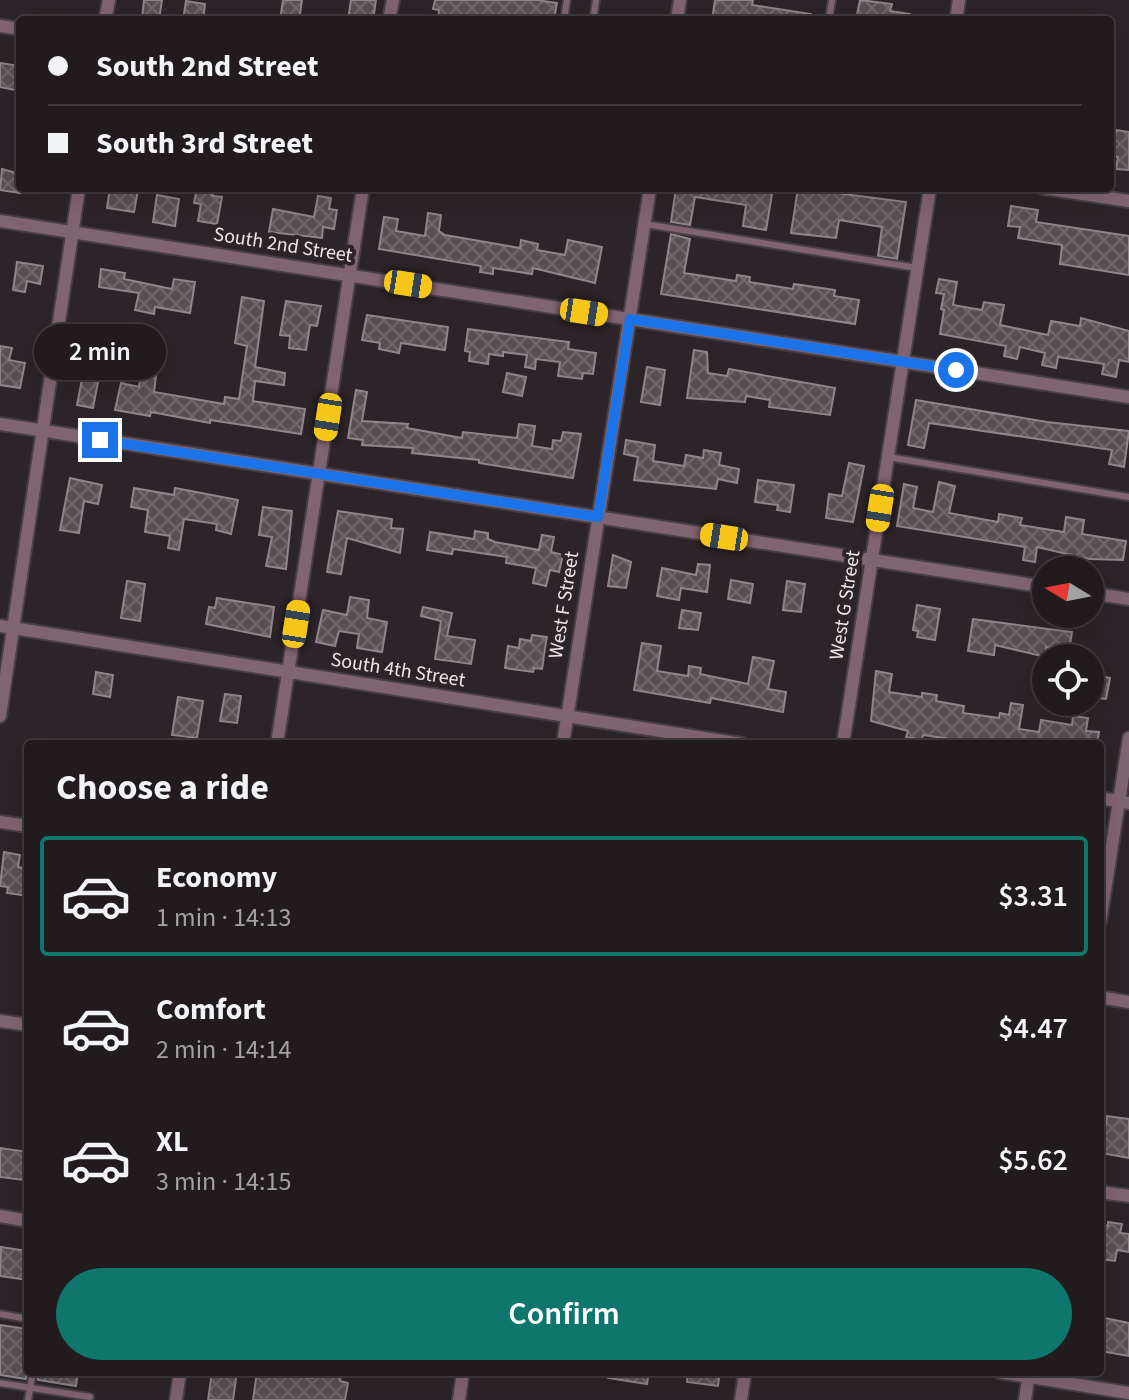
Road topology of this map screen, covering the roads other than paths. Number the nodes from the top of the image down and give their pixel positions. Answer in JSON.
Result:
{"nodes":[{"id":1,"x":78,"y":192,"type":"edge"},
{"id":2,"x":362,"y":192,"type":"edge"},
{"id":3,"x":649,"y":192,"type":"edge"},
{"id":4,"x":929,"y":192,"type":"edge"},
{"id":5,"x":1069,"y":192,"type":"edge"},
{"id":6,"x":1129,"y":201,"type":"edge"},
{"id":7,"x":0,"y":221,"type":"edge"},
{"id":8,"x":645,"y":224,"type":"junction"},
{"id":9,"x":72,"y":232,"type":"junction"},
{"id":10,"x":917,"y":268,"type":"junction"},
{"id":11,"x":350,"y":275,"type":"junction"},
{"id":12,"x":630,"y":319,"type":"junction"},
{"id":13,"x":903,"y":362,"type":"junction"},
{"id":14,"x":1129,"y":397,"type":"edge"},
{"id":15,"x":0,"y":424,"type":"edge"},
{"id":16,"x":43,"y":431,"type":"junction"},
{"id":17,"x":888,"y":457,"type":"junction"},
{"id":18,"x":319,"y":474,"type":"junction"},
{"id":19,"x":1129,"y":497,"type":"edge"},
{"id":20,"x":598,"y":517,"type":"junction"},
{"id":21,"x":872,"y":560,"type":"junction"},
{"id":22,"x":1032,"y":585,"type":"edge"},
{"id":23,"x":1104,"y":595,"type":"edge"},
{"id":24,"x":1129,"y":599,"type":"edge"},
{"id":25,"x":7,"y":627,"type":"edge"},
{"id":26,"x":288,"y":673,"type":"junction"},
{"id":27,"x":0,"y":716,"type":"edge"},
{"id":28,"x":567,"y":718,"type":"junction"},
{"id":29,"x":1129,"y":738,"type":"edge"},
{"id":30,"x":278,"y":740,"type":"edge"},
{"id":31,"x":564,"y":740,"type":"edge"},
{"id":32,"x":715,"y":740,"type":"edge"},
{"id":33,"x":844,"y":740,"type":"edge"},
{"id":34,"x":1104,"y":799,"type":"edge"},
{"id":35,"x":1124,"y":802,"type":"edge"},
{"id":36,"x":0,"y":822,"type":"edge"},
{"id":37,"x":24,"y":825,"type":"edge"},
{"id":38,"x":1104,"y":902,"type":"edge"},
{"id":39,"x":1104,"y":998,"type":"edge"},
{"id":40,"x":1129,"y":1002,"type":"edge"},
{"id":41,"x":0,"y":1021,"type":"edge"},
{"id":42,"x":24,"y":1024,"type":"edge"},
{"id":43,"x":1104,"y":1193,"type":"edge"},
{"id":44,"x":1129,"y":1196,"type":"edge"},
{"id":45,"x":0,"y":1216,"type":"edge"},
{"id":46,"x":24,"y":1220,"type":"edge"},
{"id":47,"x":0,"y":1314,"type":"edge"},
{"id":48,"x":24,"y":1318,"type":"edge"},
{"id":49,"x":32,"y":1376,"type":"edge"},
{"id":50,"x":179,"y":1376,"type":"edge"},
{"id":51,"x":462,"y":1376,"type":"edge"},
{"id":52,"x":744,"y":1376,"type":"edge"},
{"id":53,"x":1029,"y":1376,"type":"edge"},
{"id":54,"x":1040,"y":1376,"type":"edge"},
{"id":55,"x":0,"y":1383,"type":"edge"},
{"id":56,"x":30,"y":1388,"type":"junction"},
{"id":57,"x":1129,"y":1393,"type":"edge"},
{"id":58,"x":90,"y":1397,"type":"dead end"},
{"id":59,"x":28,"y":1400,"type":"edge"},
{"id":60,"x":176,"y":1400,"type":"edge"},
{"id":61,"x":459,"y":1400,"type":"edge"},
{"id":62,"x":741,"y":1400,"type":"edge"},
{"id":63,"x":1025,"y":1400,"type":"edge"}],
"edges":[{"from":1,"to":9,"type":"street"},
{"from":2,"to":11,"type":"street"},
{"from":3,"to":8,"type":"street","name":"West F Street"},
{"from":4,"to":10,"type":"street","name":"West G Street"},
{"from":5,"to":6,"type":"street"},
{"from":7,"to":9,"type":"street","name":"South 2nd Street"},
{"from":8,"to":10,"type":"lane"},
{"from":8,"to":12,"type":"street","name":"West F Street"},
{"from":9,"to":11,"type":"street","name":"South 2nd Street"},
{"from":9,"to":16,"type":"street"},
{"from":10,"to":13,"type":"street","name":"West G Street"},
{"from":11,"to":12,"type":"street","name":"South 2nd Street"},
{"from":11,"to":18,"type":"street"},
{"from":12,"to":13,"type":"street","name":"South 2nd Street"},
{"from":12,"to":20,"type":"street","name":"West F Street"},
{"from":13,"to":14,"type":"street","name":"South 2nd Street"},
{"from":13,"to":17,"type":"street","name":"West G Street"},
{"from":15,"to":16,"type":"street"},
{"from":16,"to":18,"type":"street"},
{"from":16,"to":25,"type":"street"},
{"from":17,"to":19,"type":"lane"},
{"from":17,"to":21,"type":"street","name":"West G Street"},
{"from":18,"to":20,"type":"street"},
{"from":18,"to":26,"type":"street"},
{"from":20,"to":21,"type":"street"},
{"from":20,"to":28,"type":"street","name":"West F Street"},
{"from":21,"to":22,"type":"street"},
{"from":21,"to":33,"type":"street","name":"West G Street"},
{"from":23,"to":24,"type":"street"},
{"from":25,"to":26,"type":"street","name":"South 4th Street"},
{"from":25,"to":27,"type":"street"},
{"from":26,"to":28,"type":"street","name":"South 4th Street"},
{"from":26,"to":30,"type":"street"},
{"from":28,"to":31,"type":"street","name":"West F Street"},
{"from":28,"to":32,"type":"street","name":"South 4th Street"},
{"from":29,"to":35,"type":"street"},
{"from":34,"to":35,"type":"street"},
{"from":35,"to":38,"type":"street"},
{"from":36,"to":37,"type":"street"},
{"from":39,"to":40,"type":"street"},
{"from":41,"to":42,"type":"street"},
{"from":43,"to":44,"type":"street"},
{"from":45,"to":46,"type":"street"},
{"from":47,"to":48,"type":"lane"},
{"from":49,"to":56,"type":"lane"},
{"from":50,"to":60,"type":"street"},
{"from":51,"to":61,"type":"street"},
{"from":52,"to":62,"type":"street"},
{"from":53,"to":63,"type":"street"},
{"from":54,"to":57,"type":"street"},
{"from":55,"to":56,"type":"lane"},
{"from":56,"to":58,"type":"lane"},
{"from":56,"to":59,"type":"lane"}]}
